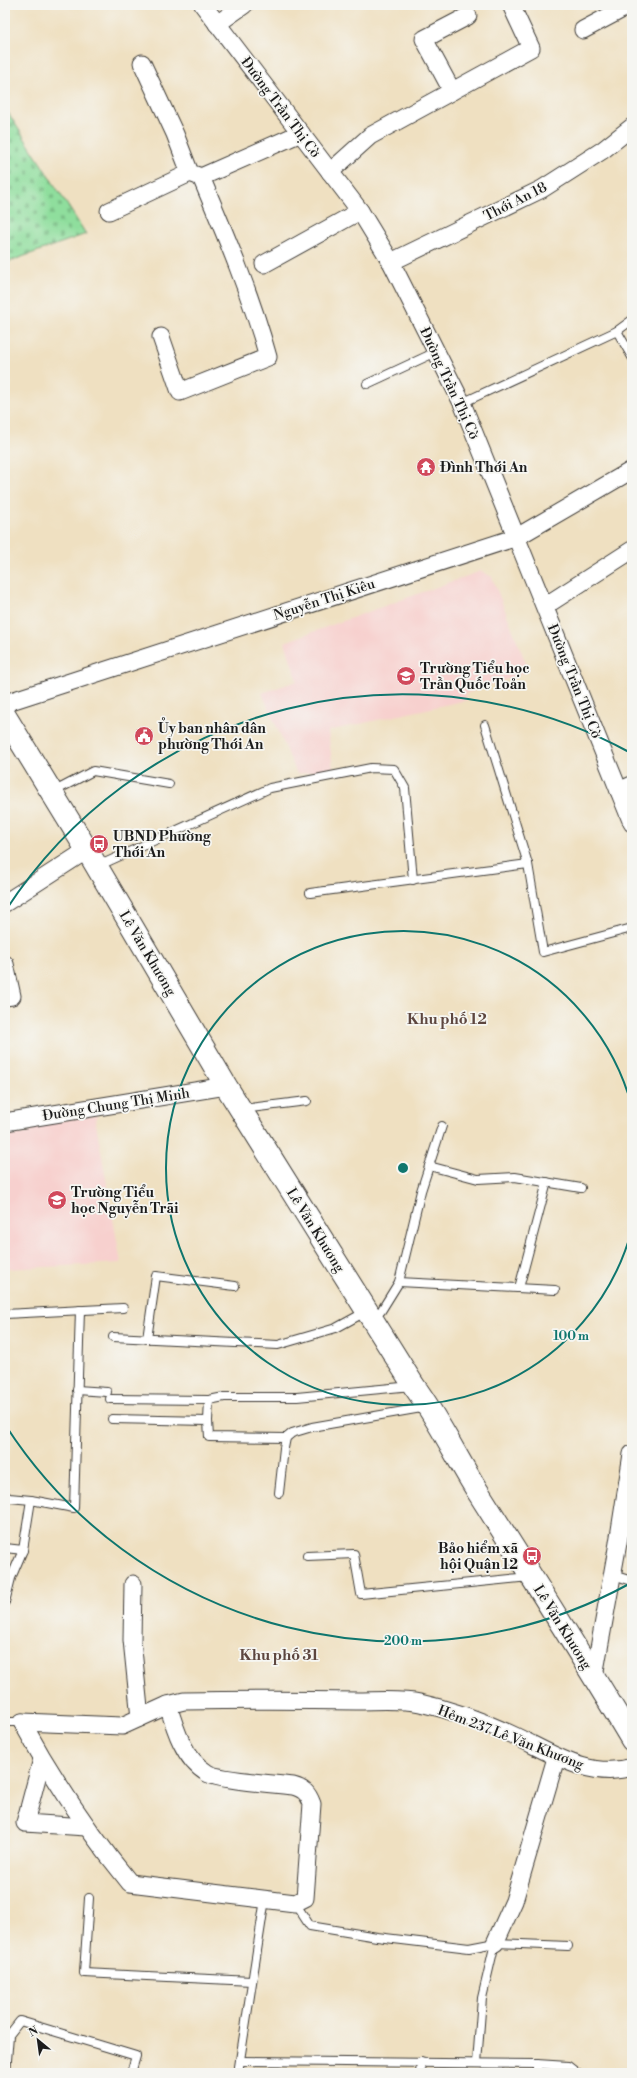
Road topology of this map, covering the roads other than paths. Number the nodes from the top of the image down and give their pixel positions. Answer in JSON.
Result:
{"nodes":[{"id":1,"x":203,"y":5,"type":"edge"},
{"id":2,"x":244,"y":5,"type":"edge"},
{"id":3,"x":511,"y":5,"type":"edge"},
{"id":4,"x":630,"y":5,"type":"edge"},
{"id":5,"x":468,"y":16,"type":"dead end"},
{"id":6,"x":217,"y":24,"type":"junction"},
{"id":7,"x":583,"y":30,"type":"dead end"},
{"id":8,"x":142,"y":63,"type":"dead end"},
{"id":9,"x":452,"y":91,"type":"junction"},
{"id":10,"x":632,"y":127,"type":"edge"},
{"id":11,"x":300,"y":133,"type":"junction"},
{"id":12,"x":330,"y":172,"type":"junction"},
{"id":13,"x":196,"y":175,"type":"junction"},
{"id":14,"x":109,"y":211,"type":"dead end"},
{"id":15,"x":360,"y":211,"type":"junction"},
{"id":16,"x":391,"y":262,"type":"junction"},
{"id":17,"x":264,"y":264,"type":"dead end"},
{"id":18,"x":632,"y":320,"type":"edge"},
{"id":19,"x":617,"y":331,"type":"junction"},
{"id":20,"x":161,"y":337,"type":"dead end"},
{"id":21,"x":436,"y":352,"type":"junction"},
{"id":22,"x":632,"y":357,"type":"edge"},
{"id":23,"x":367,"y":384,"type":"dead end"},
{"id":24,"x":462,"y":403,"type":"junction"},
{"id":25,"x":632,"y":470,"type":"edge"},
{"id":26,"x":517,"y":537,"type":"junction"},
{"id":27,"x":632,"y":550,"type":"edge"},
{"id":28,"x":545,"y":606,"type":"junction"},
{"id":29,"x":5,"y":703,"type":"edge"},
{"id":30,"x":5,"y":716,"type":"edge"},
{"id":31,"x":485,"y":725,"type":"dead end"},
{"id":32,"x":169,"y":784,"type":"dead end"},
{"id":33,"x":625,"y":788,"type":"edge"},
{"id":34,"x":52,"y":793,"type":"junction"},
{"id":35,"x":632,"y":823,"type":"edge"},
{"id":36,"x":92,"y":858,"type":"junction"},
{"id":37,"x":528,"y":864,"type":"junction"},
{"id":38,"x":413,"y":880,"type":"junction"},
{"id":39,"x":310,"y":893,"type":"dead end"},
{"id":40,"x":5,"y":904,"type":"edge"},
{"id":41,"x":632,"y":928,"type":"edge"},
{"id":42,"x":5,"y":964,"type":"edge"},
{"id":43,"x":5,"y":997,"type":"edge"},
{"id":44,"x":226,"y":1086,"type":"junction"},
{"id":45,"x":307,"y":1101,"type":"dead end"},
{"id":46,"x":241,"y":1109,"type":"junction"},
{"id":47,"x":5,"y":1122,"type":"edge"},
{"id":48,"x":442,"y":1126,"type":"dead end"},
{"id":49,"x":429,"y":1166,"type":"junction"},
{"id":50,"x":547,"y":1182,"type":"junction"},
{"id":51,"x":581,"y":1188,"type":"dead end"},
{"id":52,"x":399,"y":1282,"type":"junction"},
{"id":53,"x":235,"y":1286,"type":"dead end"},
{"id":54,"x":519,"y":1288,"type":"junction"},
{"id":55,"x":555,"y":1290,"type":"dead end"},
{"id":56,"x":123,"y":1308,"type":"dead end"},
{"id":57,"x":80,"y":1310,"type":"junction"},
{"id":58,"x":5,"y":1314,"type":"edge"},
{"id":59,"x":369,"y":1314,"type":"junction"},
{"id":60,"x":113,"y":1337,"type":"dead end"},
{"id":61,"x":147,"y":1339,"type":"junction"},
{"id":62,"x":414,"y":1386,"type":"junction"},
{"id":63,"x":78,"y":1390,"type":"junction"},
{"id":64,"x":209,"y":1400,"type":"junction"},
{"id":65,"x":429,"y":1407,"type":"junction"},
{"id":66,"x":112,"y":1418,"type":"dead end"},
{"id":67,"x":208,"y":1421,"type":"junction"},
{"id":68,"x":286,"y":1438,"type":"junction"},
{"id":69,"x":632,"y":1454,"type":"edge"},
{"id":70,"x":279,"y":1493,"type":"dead end"},
{"id":71,"x":5,"y":1495,"type":"edge"},
{"id":72,"x":31,"y":1500,"type":"junction"},
{"id":73,"x":5,"y":1548,"type":"edge"},
{"id":74,"x":23,"y":1550,"type":"junction"},
{"id":75,"x":307,"y":1556,"type":"dead end"},
{"id":76,"x":613,"y":1575,"type":"junction"},
{"id":77,"x":532,"y":1577,"type":"junction"},
{"id":78,"x":632,"y":1581,"type":"edge"},
{"id":79,"x":133,"y":1584,"type":"dead end"},
{"id":80,"x":5,"y":1602,"type":"edge"},
{"id":81,"x":594,"y":1676,"type":"junction"},
{"id":82,"x":168,"y":1705,"type":"junction"},
{"id":83,"x":140,"y":1718,"type":"junction"},
{"id":84,"x":13,"y":1722,"type":"edge"},
{"id":85,"x":632,"y":1740,"type":"edge"},
{"id":86,"x":556,"y":1758,"type":"junction"},
{"id":87,"x":42,"y":1759,"type":"junction"},
{"id":88,"x":632,"y":1767,"type":"edge"},
{"id":89,"x":86,"y":1827,"type":"junction"},
{"id":90,"x":89,"y":1898,"type":"dead end"},
{"id":91,"x":265,"y":1899,"type":"junction"},
{"id":92,"x":295,"y":1903,"type":"junction"},
{"id":93,"x":495,"y":1943,"type":"junction"},
{"id":94,"x":568,"y":1946,"type":"dead end"},
{"id":95,"x":252,"y":1981,"type":"junction"},
{"id":96,"x":7,"y":2034,"type":"edge"},
{"id":97,"x":240,"y":2061,"type":"junction"},
{"id":98,"x":421,"y":2062,"type":"junction"},
{"id":99,"x":477,"y":2063,"type":"junction"},
{"id":100,"x":537,"y":2069,"type":"edge"},
{"id":101,"x":6,"y":2073,"type":"edge"},
{"id":102,"x":131,"y":2073,"type":"edge"},
{"id":103,"x":238,"y":2073,"type":"edge"},
{"id":104,"x":420,"y":2073,"type":"edge"},
{"id":105,"x":577,"y":2073,"type":"edge"}],
"edges":[{"from":1,"to":6,"type":"street","name":"Đường Trần Thị Cờ"},
{"from":2,"to":6,"type":"street"},
{"from":3,"to":9,"type":"street"},
{"from":4,"to":7,"type":"street"},
{"from":5,"to":9,"type":"street"},
{"from":6,"to":11,"type":"street","name":"Đường Trần Thị Cờ"},
{"from":8,"to":13,"type":"street"},
{"from":9,"to":12,"type":"street"},
{"from":10,"to":16,"type":"street","name":"Thới An 18"},
{"from":11,"to":12,"type":"street","name":"Đường Trần Thị Cờ"},
{"from":11,"to":13,"type":"street"},
{"from":12,"to":15,"type":"street","name":"Đường Trần Thị Cờ"},
{"from":13,"to":14,"type":"street"},
{"from":13,"to":20,"type":"street"},
{"from":15,"to":16,"type":"street","name":"Đường Trần Thị Cờ"},
{"from":15,"to":17,"type":"street"},
{"from":16,"to":21,"type":"street","name":"Đường Trần Thị Cờ"},
{"from":18,"to":19,"type":"lane"},
{"from":19,"to":22,"type":"lane"},
{"from":19,"to":24,"type":"lane"},
{"from":21,"to":23,"type":"lane"},
{"from":21,"to":24,"type":"street","name":"Đường Trần Thị Cờ"},
{"from":24,"to":26,"type":"street","name":"Đường Trần Thị Cờ"},
{"from":25,"to":26,"type":"street","name":"Nguyễn Thị Kiêu"},
{"from":26,"to":28,"type":"street","name":"Đường Trần Thị Cờ"},
{"from":26,"to":29,"type":"street","name":"Nguyễn Thị Kiêu"},
{"from":27,"to":28,"type":"street"},
{"from":28,"to":33,"type":"street","name":"Đường Trần Thị Cờ"},
{"from":30,"to":34,"type":"main road","name":"Lê Văn Khương"},
{"from":31,"to":37,"type":"lane"},
{"from":32,"to":34,"type":"lane"},
{"from":33,"to":35,"type":"street","name":"Đường Trần Thị Cờ"},
{"from":34,"to":36,"type":"main road","name":"Lê Văn Khương"},
{"from":36,"to":38,"type":"lane"},
{"from":36,"to":40,"type":"street"},
{"from":36,"to":44,"type":"main road","name":"Lê Văn Khương"},
{"from":37,"to":38,"type":"lane"},
{"from":37,"to":41,"type":"lane"},
{"from":38,"to":39,"type":"lane"},
{"from":42,"to":43,"type":"street"},
{"from":44,"to":46,"type":"main road","name":"Lê Văn Khương"},
{"from":44,"to":47,"type":"street","name":"Đường Chung Thị Minh"},
{"from":45,"to":46,"type":"lane"},
{"from":46,"to":59,"type":"main road","name":"Lê Văn Khương"},
{"from":48,"to":49,"type":"lane"},
{"from":49,"to":50,"type":"lane"},
{"from":49,"to":52,"type":"lane"},
{"from":50,"to":51,"type":"lane"},
{"from":50,"to":54,"type":"lane"},
{"from":52,"to":54,"type":"lane"},
{"from":52,"to":59,"type":"lane"},
{"from":53,"to":61,"type":"lane"},
{"from":54,"to":55,"type":"lane"},
{"from":56,"to":57,"type":"lane"},
{"from":57,"to":58,"type":"lane"},
{"from":57,"to":63,"type":"lane"},
{"from":59,"to":61,"type":"lane"},
{"from":59,"to":62,"type":"main road","name":"Lê Văn Khương"},
{"from":60,"to":61,"type":"lane"},
{"from":62,"to":64,"type":"lane"},
{"from":62,"to":65,"type":"main road","name":"Lê Văn Khương"},
{"from":63,"to":64,"type":"lane"},
{"from":63,"to":72,"type":"lane"},
{"from":64,"to":67,"type":"lane"},
{"from":65,"to":68,"type":"lane"},
{"from":65,"to":77,"type":"main road","name":"Lê Văn Khương"},
{"from":66,"to":67,"type":"lane"},
{"from":67,"to":68,"type":"lane"},
{"from":68,"to":70,"type":"lane"},
{"from":69,"to":76,"type":"street"},
{"from":71,"to":72,"type":"lane"},
{"from":72,"to":74,"type":"lane"},
{"from":73,"to":74,"type":"lane"},
{"from":74,"to":80,"type":"lane"},
{"from":75,"to":77,"type":"lane"},
{"from":76,"to":78,"type":"lane"},
{"from":76,"to":81,"type":"street"},
{"from":77,"to":81,"type":"main road","name":"Lê Văn Khương"},
{"from":79,"to":83,"type":"street"},
{"from":81,"to":85,"type":"main road","name":"Lê Văn Khương"},
{"from":82,"to":83,"type":"street","name":"Hẻm 237 Lê Văn Khương"},
{"from":82,"to":86,"type":"street","name":"Hẻm 237 Lê Văn Khương"},
{"from":82,"to":92,"type":"street"},
{"from":83,"to":84,"type":"street","name":"Hẻm 237 Lê Văn Khương"},
{"from":84,"to":87,"type":"street"},
{"from":86,"to":88,"type":"street","name":"Hẻm 237 Lê Văn Khương"},
{"from":86,"to":93,"type":"street"},
{"from":87,"to":89,"type":"street"},
{"from":87,"to":89,"type":"street"},
{"from":89,"to":91,"type":"street"},
{"from":90,"to":95,"type":"lane"},
{"from":91,"to":92,"type":"street"},
{"from":91,"to":95,"type":"lane"},
{"from":92,"to":93,"type":"lane"},
{"from":93,"to":94,"type":"lane"},
{"from":93,"to":99,"type":"lane"},
{"from":95,"to":97,"type":"lane"},
{"from":96,"to":101,"type":"lane"},
{"from":96,"to":102,"type":"lane"},
{"from":97,"to":98,"type":"lane"},
{"from":97,"to":103,"type":"lane"},
{"from":98,"to":99,"type":"lane"},
{"from":98,"to":104,"type":"lane"},
{"from":99,"to":100,"type":"lane"},
{"from":100,"to":105,"type":"lane"}]}
